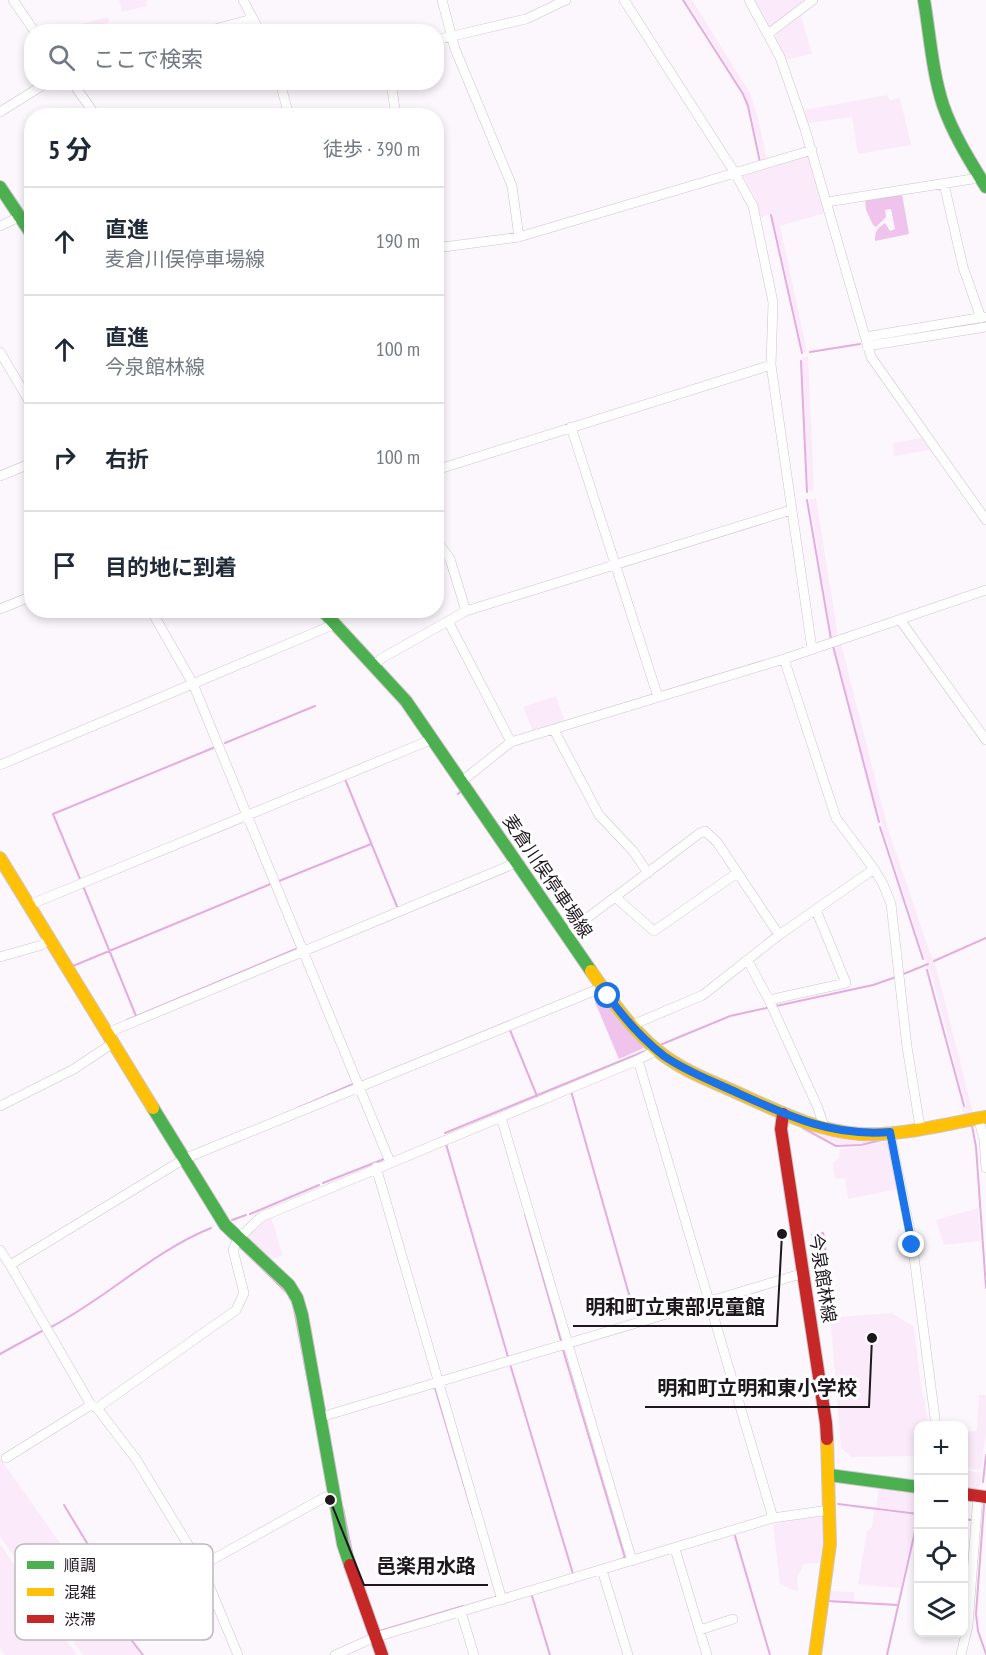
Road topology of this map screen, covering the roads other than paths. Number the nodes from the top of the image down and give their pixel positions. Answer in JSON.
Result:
{"nodes":[{"id":1,"x":13,"y":0,"type":"edge"},
{"id":2,"x":243,"y":0,"type":"edge"},
{"id":3,"x":442,"y":0,"type":"edge"},
{"id":4,"x":566,"y":0,"type":"edge"},
{"id":5,"x":624,"y":0,"type":"edge"},
{"id":6,"x":748,"y":0,"type":"edge"},
{"id":7,"x":813,"y":0,"type":"edge"},
{"id":8,"x":924,"y":0,"type":"edge"},
{"id":9,"x":252,"y":19,"type":"junction"},
{"id":10,"x":30,"y":24,"type":"edge"},
{"id":11,"x":234,"y":24,"type":"edge"},
{"id":12,"x":255,"y":24,"type":"edge"},
{"id":13,"x":768,"y":34,"type":"junction"},
{"id":14,"x":452,"y":36,"type":"junction"},
{"id":15,"x":444,"y":38,"type":"edge"},
{"id":16,"x":35,"y":90,"type":"edge"},
{"id":17,"x":78,"y":90,"type":"edge"},
{"id":18,"x":282,"y":90,"type":"edge"},
{"id":19,"x":392,"y":90,"type":"edge"},
{"id":20,"x":90,"y":108,"type":"edge"},
{"id":21,"x":287,"y":108,"type":"edge"},
{"id":22,"x":395,"y":108,"type":"edge"},
{"id":23,"x":0,"y":112,"type":"edge"},
{"id":24,"x":812,"y":150,"type":"junction"},
{"id":25,"x":735,"y":173,"type":"junction"},
{"id":26,"x":983,"y":182,"type":"edge"},
{"id":27,"x":944,"y":184,"type":"junction"},
{"id":28,"x":0,"y":187,"type":"edge"},
{"id":29,"x":827,"y":202,"type":"junction"},
{"id":30,"x":20,"y":217,"type":"junction"},
{"id":31,"x":24,"y":223,"type":"edge"},
{"id":32,"x":0,"y":226,"type":"edge"},
{"id":33,"x":519,"y":237,"type":"junction"},
{"id":34,"x":444,"y":247,"type":"edge"},
{"id":35,"x":983,"y":318,"type":"edge"},
{"id":36,"x":986,"y":327,"type":"edge"},
{"id":37,"x":866,"y":341,"type":"junction"},
{"id":38,"x":0,"y":352,"type":"edge"},
{"id":39,"x":771,"y":365,"type":"junction"},
{"id":40,"x":24,"y":392,"type":"edge"},
{"id":41,"x":571,"y":427,"type":"junction"},
{"id":42,"x":24,"y":466,"type":"edge"},
{"id":43,"x":444,"y":467,"type":"edge"},
{"id":44,"x":0,"y":476,"type":"edge"},
{"id":45,"x":791,"y":510,"type":"junction"},
{"id":46,"x":986,"y":520,"type":"edge"},
{"id":47,"x":444,"y":551,"type":"edge"},
{"id":48,"x":616,"y":564,"type":"junction"},
{"id":49,"x":986,"y":590,"type":"edge"},
{"id":50,"x":24,"y":599,"type":"edge"},
{"id":51,"x":0,"y":609,"type":"edge"},
{"id":52,"x":466,"y":611,"type":"junction"},
{"id":53,"x":156,"y":618,"type":"edge"},
{"id":54,"x":329,"y":618,"type":"edge"},
{"id":55,"x":901,"y":619,"type":"junction"},
{"id":56,"x":448,"y":621,"type":"junction"},
{"id":57,"x":335,"y":624,"type":"junction"},
{"id":58,"x":812,"y":649,"type":"junction"},
{"id":59,"x":784,"y":659,"type":"junction"},
{"id":60,"x":374,"y":665,"type":"junction"},
{"id":61,"x":193,"y":684,"type":"junction"},
{"id":62,"x":658,"y":697,"type":"junction"},
{"id":63,"x":554,"y":730,"type":"junction"},
{"id":64,"x":433,"y":739,"type":"junction"},
{"id":65,"x":986,"y":740,"type":"edge"},
{"id":66,"x":511,"y":742,"type":"junction"},
{"id":67,"x":0,"y":765,"type":"edge"},
{"id":68,"x":462,"y":782,"type":"junction"},
{"id":69,"x":248,"y":814,"type":"junction"},
{"id":70,"x":0,"y":858,"type":"edge"},
{"id":71,"x":516,"y":863,"type":"junction"},
{"id":72,"x":874,"y":869,"type":"junction"},
{"id":73,"x":648,"y":873,"type":"junction"},
{"id":74,"x":737,"y":873,"type":"junction"},
{"id":75,"x":615,"y":897,"type":"junction"},
{"id":76,"x":29,"y":905,"type":"junction"},
{"id":77,"x":816,"y":909,"type":"junction"},
{"id":78,"x":566,"y":934,"type":"junction"},
{"id":79,"x":779,"y":935,"type":"junction"},
{"id":80,"x":49,"y":939,"type":"junction"},
{"id":81,"x":304,"y":951,"type":"junction"},
{"id":82,"x":0,"y":957,"type":"edge"},
{"id":83,"x":747,"y":961,"type":"junction"},
{"id":84,"x":601,"y":986,"type":"junction"},
{"id":85,"x":769,"y":1000,"type":"junction"},
{"id":86,"x":632,"y":1025,"type":"junction"},
{"id":87,"x":110,"y":1038,"type":"junction"},
{"id":88,"x":657,"y":1050,"type":"junction"},
{"id":89,"x":638,"y":1060,"type":"junction"},
{"id":90,"x":359,"y":1087,"type":"junction"},
{"id":91,"x":0,"y":1106,"type":"edge"},
{"id":92,"x":783,"y":1114,"type":"junction"},
{"id":93,"x":501,"y":1117,"type":"junction"},
{"id":94,"x":982,"y":1118,"type":"edge"},
{"id":95,"x":824,"y":1127,"type":"junction"},
{"id":96,"x":920,"y":1127,"type":"junction"},
{"id":97,"x":890,"y":1132,"type":"junction"},
{"id":98,"x":184,"y":1159,"type":"junction"},
{"id":99,"x":390,"y":1161,"type":"junction"},
{"id":100,"x":376,"y":1167,"type":"junction"},
{"id":101,"x":986,"y":1168,"type":"edge"},
{"id":102,"x":238,"y":1239,"type":"junction"},
{"id":103,"x":0,"y":1250,"type":"edge"},
{"id":104,"x":10,"y":1265,"type":"junction"},
{"id":105,"x":804,"y":1273,"type":"junction"},
{"id":106,"x":708,"y":1302,"type":"junction"},
{"id":107,"x":567,"y":1344,"type":"junction"},
{"id":108,"x":438,"y":1382,"type":"junction"},
{"id":109,"x":94,"y":1406,"type":"junction"},
{"id":110,"x":321,"y":1417,"type":"junction"},
{"id":111,"x":935,"y":1421,"type":"edge"},
{"id":112,"x":6,"y":1458,"type":"dead end"},
{"id":113,"x":829,"y":1475,"type":"junction"},
{"id":114,"x":914,"y":1486,"type":"edge"},
{"id":115,"x":331,"y":1496,"type":"junction"},
{"id":116,"x":982,"y":1497,"type":"edge"},
{"id":117,"x":829,"y":1510,"type":"junction"},
{"id":118,"x":773,"y":1518,"type":"junction"},
{"id":119,"x":188,"y":1544,"type":"edge"},
{"id":120,"x":675,"y":1549,"type":"junction"},
{"id":121,"x":213,"y":1560,"type":"edge"},
{"id":122,"x":632,"y":1561,"type":"junction"},
{"id":123,"x":602,"y":1570,"type":"junction"},
{"id":124,"x":213,"y":1595,"type":"edge"},
{"id":125,"x":502,"y":1600,"type":"junction"},
{"id":126,"x":461,"y":1612,"type":"junction"},
{"id":127,"x":733,"y":1619,"type":"dead end"},
{"id":128,"x":700,"y":1630,"type":"junction"},
{"id":129,"x":372,"y":1638,"type":"junction"},
{"id":130,"x":238,"y":1655,"type":"edge"},
{"id":131,"x":335,"y":1655,"type":"edge"},
{"id":132,"x":382,"y":1655,"type":"edge"},
{"id":133,"x":474,"y":1655,"type":"edge"},
{"id":134,"x":628,"y":1655,"type":"edge"},
{"id":135,"x":707,"y":1655,"type":"edge"},
{"id":136,"x":815,"y":1655,"type":"edge"},
{"id":137,"x":961,"y":1655,"type":"edge"}],
"edges":[{"from":1,"to":10,"type":"street"},
{"from":2,"to":9,"type":"street"},
{"from":3,"to":14,"type":"street"},
{"from":4,"to":14,"type":"street"},
{"from":5,"to":25,"type":"street"},
{"from":6,"to":13,"type":"street"},
{"from":7,"to":13,"type":"street"},
{"from":8,"to":26,"type":"main road"},
{"from":9,"to":11,"type":"street"},
{"from":9,"to":12,"type":"street"},
{"from":13,"to":24,"type":"street"},
{"from":14,"to":15,"type":"street"},
{"from":14,"to":33,"type":"street"},
{"from":16,"to":23,"type":"street"},
{"from":17,"to":20,"type":"street"},
{"from":18,"to":21,"type":"street"},
{"from":19,"to":22,"type":"street"},
{"from":24,"to":25,"type":"street"},
{"from":24,"to":29,"type":"street"},
{"from":25,"to":33,"type":"street"},
{"from":25,"to":39,"type":"street"},
{"from":26,"to":27,"type":"street"},
{"from":27,"to":29,"type":"street"},
{"from":27,"to":35,"type":"street"},
{"from":28,"to":30,"type":"main road"},
{"from":29,"to":37,"type":"street"},
{"from":30,"to":31,"type":"main road"},
{"from":30,"to":32,"type":"street"},
{"from":33,"to":34,"type":"street"},
{"from":35,"to":37,"type":"street"},
{"from":36,"to":37,"type":"street"},
{"from":37,"to":46,"type":"street"},
{"from":38,"to":40,"type":"street"},
{"from":39,"to":41,"type":"street"},
{"from":39,"to":45,"type":"street"},
{"from":41,"to":43,"type":"street"},
{"from":41,"to":48,"type":"street"},
{"from":42,"to":44,"type":"street"},
{"from":45,"to":48,"type":"street"},
{"from":45,"to":58,"type":"street"},
{"from":47,"to":52,"type":"street"},
{"from":48,"to":52,"type":"street"},
{"from":48,"to":62,"type":"street"},
{"from":49,"to":55,"type":"street"},
{"from":50,"to":51,"type":"street"},
{"from":52,"to":56,"type":"street"},
{"from":53,"to":61,"type":"street"},
{"from":54,"to":57,"type":"main road","name":"麦倉川俣停車場線"},
{"from":55,"to":58,"type":"street"},
{"from":55,"to":65,"type":"street"},
{"from":56,"to":60,"type":"street"},
{"from":56,"to":66,"type":"street"},
{"from":57,"to":60,"type":"main road","name":"麦倉川俣停車場線"},
{"from":57,"to":61,"type":"street"},
{"from":58,"to":59,"type":"street"},
{"from":59,"to":62,"type":"street"},
{"from":59,"to":72,"type":"street"},
{"from":60,"to":64,"type":"main road","name":"麦倉川俣停車場線"},
{"from":61,"to":67,"type":"street"},
{"from":61,"to":69,"type":"street"},
{"from":62,"to":63,"type":"street"},
{"from":63,"to":66,"type":"street"},
{"from":63,"to":73,"type":"street"},
{"from":64,"to":68,"type":"main road","name":"麦倉川俣停車場線"},
{"from":64,"to":69,"type":"street"},
{"from":66,"to":68,"type":"street"},
{"from":68,"to":71,"type":"main road","name":"麦倉川俣停車場線"},
{"from":69,"to":76,"type":"street"},
{"from":69,"to":81,"type":"street"},
{"from":70,"to":76,"type":"main road"},
{"from":71,"to":78,"type":"main road","name":"麦倉川俣停車場線"},
{"from":71,"to":81,"type":"street"},
{"from":72,"to":77,"type":"street"},
{"from":72,"to":96,"type":"street"},
{"from":73,"to":74,"type":"street"},
{"from":73,"to":75,"type":"street"},
{"from":74,"to":75,"type":"street"},
{"from":74,"to":79,"type":"street"},
{"from":75,"to":78,"type":"street"},
{"from":76,"to":80,"type":"main road"},
{"from":77,"to":79,"type":"street"},
{"from":77,"to":85,"type":"street"},
{"from":78,"to":84,"type":"main road","name":"麦倉川俣停車場線"},
{"from":79,"to":83,"type":"street"},
{"from":80,"to":82,"type":"street"},
{"from":80,"to":87,"type":"main road"},
{"from":81,"to":87,"type":"street"},
{"from":81,"to":90,"type":"street"},
{"from":83,"to":85,"type":"street"},
{"from":83,"to":86,"type":"street"},
{"from":84,"to":86,"type":"main road","name":"麦倉川俣停車場線"},
{"from":84,"to":90,"type":"street"},
{"from":85,"to":95,"type":"street"},
{"from":86,"to":88,"type":"main road","name":"麦倉川俣停車場線"},
{"from":87,"to":91,"type":"street"},
{"from":87,"to":98,"type":"main road"},
{"from":88,"to":89,"type":"street"},
{"from":88,"to":92,"type":"main road","name":"麦倉川俣停車場線"},
{"from":89,"to":93,"type":"street"},
{"from":89,"to":106,"type":"street"},
{"from":90,"to":98,"type":"street"},
{"from":90,"to":99,"type":"street"},
{"from":92,"to":95,"type":"main road"},
{"from":92,"to":105,"type":"main road","name":"今泉館林線"},
{"from":93,"to":99,"type":"street"},
{"from":93,"to":107,"type":"street"},
{"from":94,"to":96,"type":"main road"},
{"from":94,"to":101,"type":"street"},
{"from":95,"to":97,"type":"main road"},
{"from":96,"to":97,"type":"main road"},
{"from":97,"to":111,"type":"street"},
{"from":98,"to":102,"type":"main road"},
{"from":98,"to":104,"type":"street"},
{"from":99,"to":100,"type":"street"},
{"from":100,"to":102,"type":"street"},
{"from":100,"to":108,"type":"street"},
{"from":102,"to":109,"type":"street"},
{"from":102,"to":110,"type":"main road"},
{"from":103,"to":104,"type":"street"},
{"from":104,"to":109,"type":"street"},
{"from":105,"to":106,"type":"street"},
{"from":105,"to":113,"type":"main road","name":"今泉館林線"},
{"from":106,"to":107,"type":"street"},
{"from":106,"to":118,"type":"street"},
{"from":107,"to":108,"type":"street"},
{"from":107,"to":122,"type":"street"},
{"from":108,"to":110,"type":"street"},
{"from":108,"to":125,"type":"street"},
{"from":109,"to":112,"type":"street"},
{"from":109,"to":119,"type":"street"},
{"from":110,"to":115,"type":"main road"},
{"from":113,"to":114,"type":"main road"},
{"from":113,"to":117,"type":"main road","name":"今泉館林線"},
{"from":115,"to":121,"type":"street"},
{"from":115,"to":129,"type":"main road"},
{"from":116,"to":137,"type":"street"},
{"from":117,"to":118,"type":"street"},
{"from":117,"to":136,"type":"main road","name":"今泉館林線"},
{"from":118,"to":120,"type":"street"},
{"from":120,"to":122,"type":"street"},
{"from":120,"to":128,"type":"street"},
{"from":122,"to":123,"type":"street"},
{"from":123,"to":125,"type":"street"},
{"from":123,"to":134,"type":"street"},
{"from":124,"to":130,"type":"street"},
{"from":125,"to":126,"type":"street"},
{"from":126,"to":129,"type":"street"},
{"from":126,"to":133,"type":"street"},
{"from":127,"to":128,"type":"street"},
{"from":128,"to":135,"type":"street"},
{"from":129,"to":131,"type":"street"},
{"from":129,"to":132,"type":"main road"}]}
